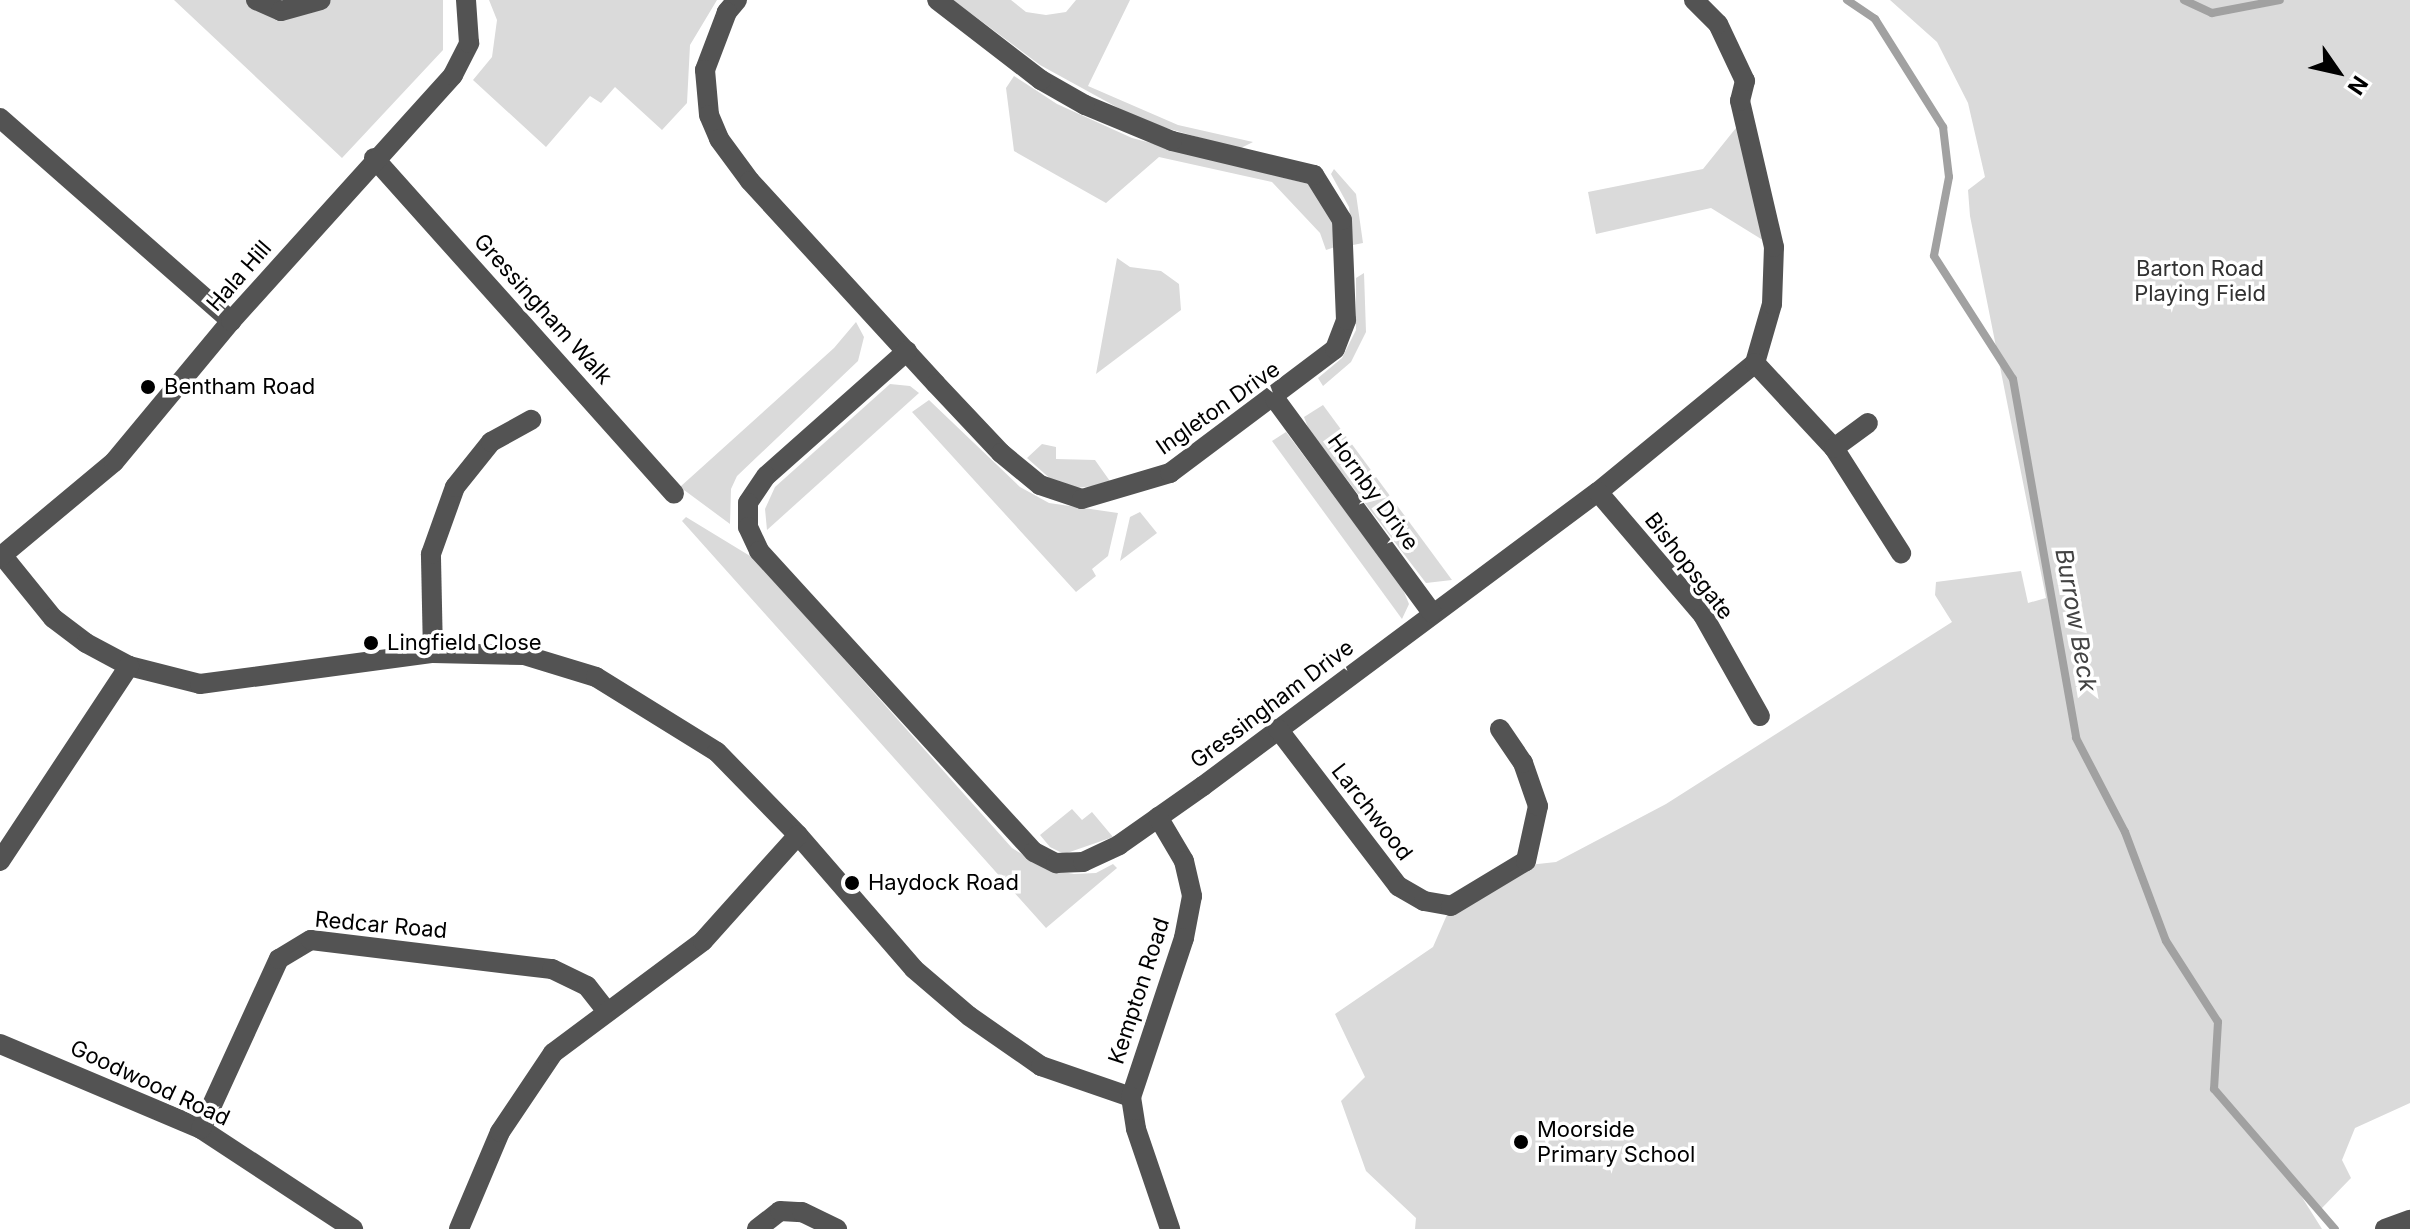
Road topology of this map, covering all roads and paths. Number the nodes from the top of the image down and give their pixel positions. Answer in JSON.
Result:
{"nodes":[{"id":1,"x":256,"y":0,"type":"edge"},
{"id":2,"x":321,"y":0,"type":"edge"},
{"id":3,"x":466,"y":0,"type":"edge"},
{"id":4,"x":737,"y":0,"type":"edge"},
{"id":5,"x":937,"y":0,"type":"edge"},
{"id":6,"x":1694,"y":0,"type":"edge"},
{"id":7,"x":0,"y":118,"type":"edge"},
{"id":8,"x":374,"y":158,"type":"junction"},
{"id":9,"x":231,"y":321,"type":"junction"},
{"id":10,"x":907,"y":351,"type":"junction"},
{"id":11,"x":1755,"y":363,"type":"junction"},
{"id":12,"x":1275,"y":399,"type":"junction"},
{"id":13,"x":531,"y":420,"type":"dead end"},
{"id":14,"x":1868,"y":423,"type":"dead end"},
{"id":15,"x":1834,"y":448,"type":"junction"},
{"id":16,"x":1598,"y":492,"type":"junction"},
{"id":17,"x":674,"y":494,"type":"dead end"},
{"id":18,"x":1901,"y":553,"type":"dead end"},
{"id":19,"x":1,"y":556,"type":"edge"},
{"id":20,"x":1432,"y":613,"type":"junction"},
{"id":21,"x":433,"y":653,"type":"junction"},
{"id":22,"x":129,"y":666,"type":"junction"},
{"id":23,"x":1760,"y":716,"type":"dead end"},
{"id":24,"x":1278,"y":729,"type":"junction"},
{"id":25,"x":1500,"y":729,"type":"dead end"},
{"id":26,"x":1158,"y":817,"type":"junction"},
{"id":27,"x":798,"y":835,"type":"junction"},
{"id":28,"x":0,"y":861,"type":"edge"},
{"id":29,"x":606,"y":1010,"type":"junction"},
{"id":30,"x":0,"y":1044,"type":"edge"},
{"id":31,"x":1131,"y":1097,"type":"junction"},
{"id":32,"x":201,"y":1129,"type":"junction"},
{"id":33,"x":2410,"y":1220,"type":"edge"},
{"id":34,"x":353,"y":1229,"type":"edge"},
{"id":35,"x":459,"y":1229,"type":"edge"},
{"id":36,"x":757,"y":1229,"type":"edge"},
{"id":37,"x":837,"y":1229,"type":"edge"},
{"id":38,"x":1170,"y":1229,"type":"edge"},
{"id":39,"x":2385,"y":1229,"type":"edge"}],
"edges":[{"from":1,"to":2,"type":"street"},
{"from":3,"to":8,"type":"street","name":"Hala Hill"},
{"from":4,"to":10,"type":"street","name":"Ingleton Drive"},
{"from":5,"to":12,"type":"street","name":"Ingleton Drive"},
{"from":6,"to":11,"type":"street"},
{"from":7,"to":9,"type":"street"},
{"from":8,"to":9,"type":"street","name":"Hala Hill"},
{"from":8,"to":17,"type":"street","name":"Gressingham Walk"},
{"from":9,"to":19,"type":"street","name":"Hala Hill"},
{"from":10,"to":12,"type":"street","name":"Ingleton Drive"},
{"from":10,"to":26,"type":"street","name":"Gressingham Drive"},
{"from":11,"to":15,"type":"street"},
{"from":11,"to":16,"type":"street","name":"Gressingham Drive"},
{"from":12,"to":20,"type":"street","name":"Hornby Drive"},
{"from":13,"to":21,"type":"street"},
{"from":14,"to":15,"type":"street"},
{"from":15,"to":18,"type":"street"},
{"from":16,"to":20,"type":"street","name":"Gressingham Drive"},
{"from":16,"to":23,"type":"street","name":"Bishopsgate"},
{"from":19,"to":22,"type":"street"},
{"from":20,"to":24,"type":"street","name":"Gressingham Drive"},
{"from":21,"to":22,"type":"street"},
{"from":21,"to":27,"type":"street"},
{"from":22,"to":28,"type":"street"},
{"from":24,"to":25,"type":"street","name":"Larchwood"},
{"from":24,"to":26,"type":"street","name":"Gressingham Drive"},
{"from":26,"to":31,"type":"street","name":"Kempton Road"},
{"from":27,"to":29,"type":"street"},
{"from":27,"to":31,"type":"street"},
{"from":29,"to":32,"type":"street","name":"Redcar Road"},
{"from":29,"to":35,"type":"street"},
{"from":30,"to":32,"type":"street","name":"Goodwood Road"},
{"from":31,"to":38,"type":"street","name":"Kempton Road"},
{"from":32,"to":34,"type":"street","name":"Goodwood Road"},
{"from":33,"to":39,"type":"street"},
{"from":36,"to":37,"type":"street"}]}
